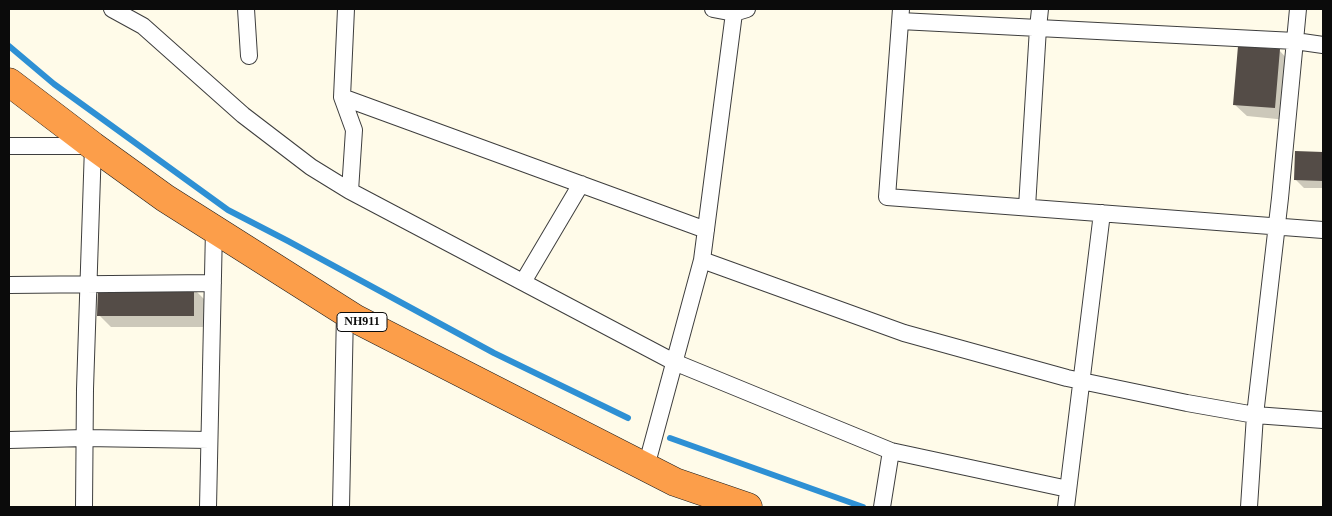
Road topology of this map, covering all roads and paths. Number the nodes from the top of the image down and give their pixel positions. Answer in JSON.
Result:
{"nodes":[{"id":1,"x":112,"y":9,"type":"edge"},
{"id":2,"x":246,"y":9,"type":"edge"},
{"id":3,"x":346,"y":9,"type":"edge"},
{"id":4,"x":713,"y":9,"type":"edge"},
{"id":5,"x":1040,"y":9,"type":"edge"},
{"id":6,"x":1298,"y":9,"type":"edge"},
{"id":7,"x":740,"y":11,"type":"edge"},
{"id":8,"x":900,"y":15,"type":"edge"},
{"id":9,"x":1038,"y":28,"type":"junction"},
{"id":10,"x":1295,"y":41,"type":"junction"},
{"id":11,"x":1323,"y":45,"type":"edge"},
{"id":12,"x":249,"y":56,"type":"dead end"},
{"id":13,"x":9,"y":82,"type":"edge"},
{"id":14,"x":342,"y":97,"type":"junction"},
{"id":15,"x":9,"y":146,"type":"edge"},
{"id":16,"x":93,"y":146,"type":"junction"},
{"id":17,"x":581,"y":184,"type":"junction"},
{"id":18,"x":350,"y":191,"type":"junction"},
{"id":19,"x":1027,"y":207,"type":"junction"},
{"id":20,"x":1102,"y":213,"type":"junction"},
{"id":21,"x":1276,"y":226,"type":"junction"},
{"id":22,"x":214,"y":229,"type":"junction"},
{"id":23,"x":706,"y":230,"type":"junction"},
{"id":24,"x":1323,"y":230,"type":"edge"},
{"id":25,"x":702,"y":260,"type":"junction"},
{"id":26,"x":523,"y":282,"type":"junction"},
{"id":27,"x":213,"y":283,"type":"junction"},
{"id":28,"x":9,"y":284,"type":"edge"},
{"id":29,"x":88,"y":284,"type":"junction"},
{"id":30,"x":345,"y":312,"type":"junction"},
{"id":31,"x":674,"y":362,"type":"junction"},
{"id":32,"x":1083,"y":381,"type":"junction"},
{"id":33,"x":1255,"y":415,"type":"junction"},
{"id":34,"x":1323,"y":420,"type":"edge"},
{"id":35,"x":85,"y":438,"type":"junction"},
{"id":36,"x":9,"y":440,"type":"edge"},
{"id":37,"x":209,"y":440,"type":"junction"},
{"id":38,"x":891,"y":451,"type":"junction"},
{"id":39,"x":646,"y":467,"type":"junction"},
{"id":40,"x":1068,"y":489,"type":"junction"},
{"id":41,"x":84,"y":507,"type":"edge"},
{"id":42,"x":208,"y":507,"type":"edge"},
{"id":43,"x":341,"y":507,"type":"edge"},
{"id":44,"x":748,"y":507,"type":"edge"},
{"id":45,"x":882,"y":507,"type":"edge"},
{"id":46,"x":1066,"y":507,"type":"edge"},
{"id":47,"x":1249,"y":507,"type":"edge"}],
"edges":[{"from":1,"to":18,"type":"street"},
{"from":2,"to":12,"type":"street"},
{"from":3,"to":14,"type":"street"},
{"from":4,"to":7,"type":"street"},
{"from":5,"to":9,"type":"street"},
{"from":6,"to":10,"type":"street"},
{"from":7,"to":23,"type":"street"},
{"from":8,"to":9,"type":"street"},
{"from":8,"to":19,"type":"street"},
{"from":9,"to":10,"type":"street"},
{"from":9,"to":19,"type":"street"},
{"from":10,"to":11,"type":"street"},
{"from":10,"to":21,"type":"street"},
{"from":13,"to":16,"type":"highway","number":"NH911"},
{"from":14,"to":17,"type":"street"},
{"from":14,"to":18,"type":"street"},
{"from":15,"to":16,"type":"street"},
{"from":16,"to":22,"type":"highway","number":"NH911"},
{"from":16,"to":29,"type":"street"},
{"from":17,"to":23,"type":"street"},
{"from":17,"to":26,"type":"street"},
{"from":18,"to":26,"type":"street"},
{"from":19,"to":20,"type":"street"},
{"from":20,"to":21,"type":"street"},
{"from":20,"to":32,"type":"street"},
{"from":21,"to":24,"type":"street"},
{"from":21,"to":33,"type":"street"},
{"from":22,"to":27,"type":"street"},
{"from":22,"to":30,"type":"highway","number":"NH911"},
{"from":23,"to":25,"type":"street"},
{"from":25,"to":31,"type":"street"},
{"from":25,"to":32,"type":"street"},
{"from":26,"to":31,"type":"street"},
{"from":27,"to":29,"type":"street"},
{"from":27,"to":37,"type":"street"},
{"from":28,"to":29,"type":"street"},
{"from":29,"to":35,"type":"street"},
{"from":30,"to":39,"type":"highway","number":"NH911"},
{"from":30,"to":43,"type":"street"},
{"from":31,"to":38,"type":"street"},
{"from":31,"to":39,"type":"street"},
{"from":32,"to":33,"type":"street"},
{"from":32,"to":40,"type":"street"},
{"from":33,"to":34,"type":"street"},
{"from":33,"to":47,"type":"street"},
{"from":35,"to":36,"type":"street"},
{"from":35,"to":37,"type":"street"},
{"from":35,"to":41,"type":"street"},
{"from":37,"to":42,"type":"street"},
{"from":38,"to":40,"type":"street"},
{"from":38,"to":45,"type":"street"},
{"from":39,"to":44,"type":"highway","number":"NH911"},
{"from":40,"to":46,"type":"street"}]}
